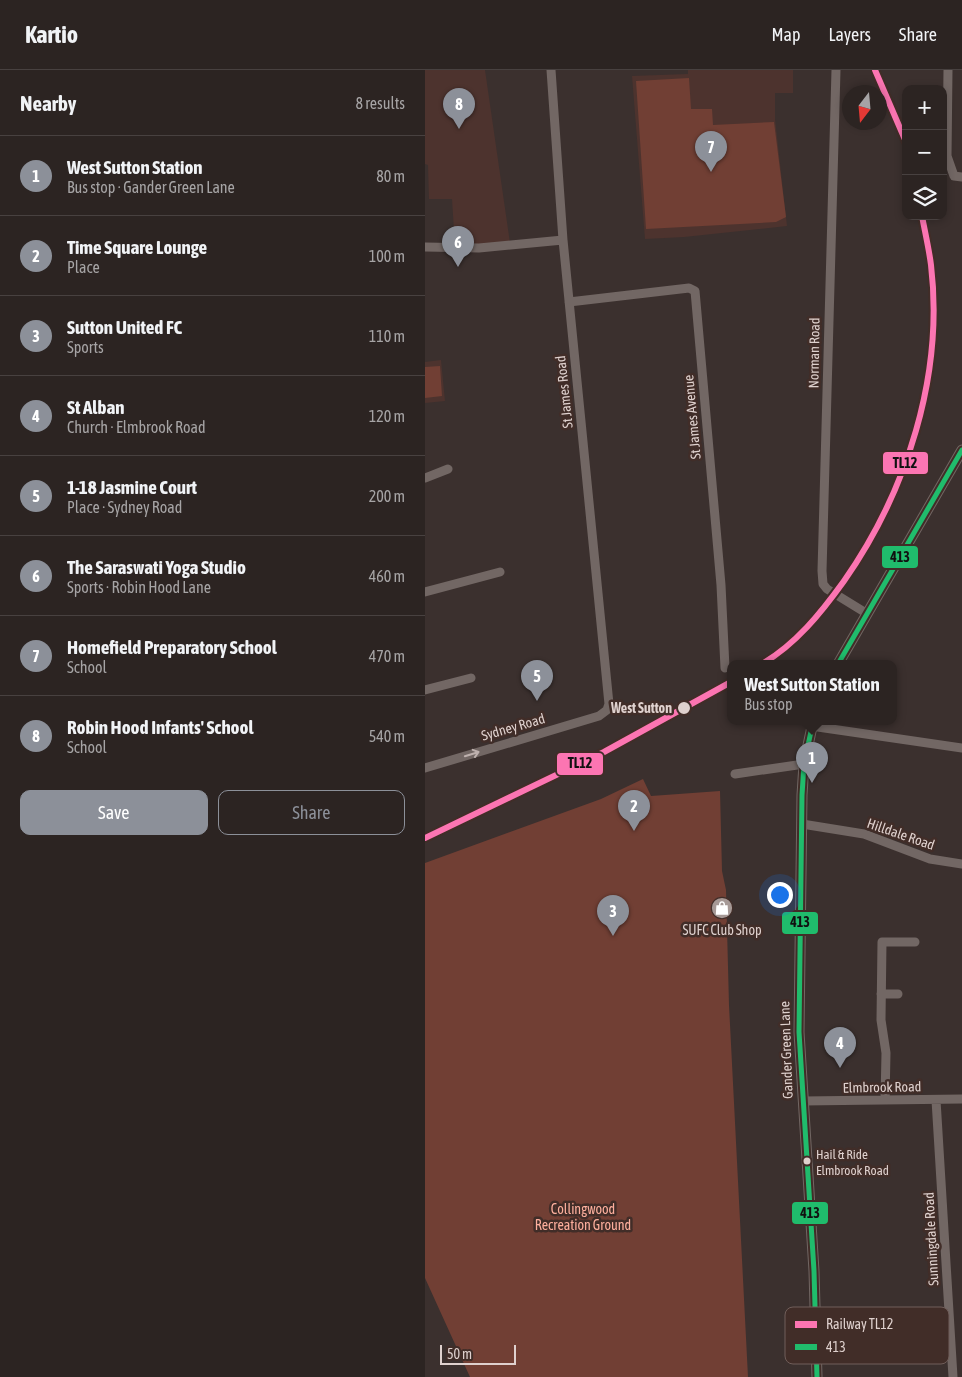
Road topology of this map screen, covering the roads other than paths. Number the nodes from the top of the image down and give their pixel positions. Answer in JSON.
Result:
{"nodes":[{"id":1,"x":551,"y":70,"type":"edge"},
{"id":2,"x":836,"y":70,"type":"edge"},
{"id":3,"x":947,"y":70,"type":"edge"},
{"id":4,"x":962,"y":177,"type":"edge"},
{"id":5,"x":563,"y":240,"type":"junction"},
{"id":6,"x":425,"y":247,"type":"edge"},
{"id":7,"x":569,"y":302,"type":"junction"},
{"id":8,"x":962,"y":450,"type":"edge"},
{"id":9,"x":448,"y":469,"type":"dead end"},
{"id":10,"x":425,"y":478,"type":"edge"},
{"id":11,"x":500,"y":572,"type":"dead end"},
{"id":12,"x":425,"y":592,"type":"edge"},
{"id":13,"x":867,"y":613,"type":"junction"},
{"id":14,"x":840,"y":660,"type":"edge"},
{"id":15,"x":725,"y":668,"type":"dead end"},
{"id":16,"x":471,"y":678,"type":"dead end"},
{"id":17,"x":425,"y":690,"type":"edge"},
{"id":18,"x":607,"y":710,"type":"joint"},
{"id":19,"x":812,"y":725,"type":"edge"},
{"id":20,"x":818,"y":725,"type":"edge"},
{"id":21,"x":962,"y":748,"type":"edge"},
{"id":22,"x":804,"y":764,"type":"junction"},
{"id":23,"x":425,"y":768,"type":"edge"},
{"id":24,"x":735,"y":774,"type":"dead end"},
{"id":25,"x":802,"y":824,"type":"junction"},
{"id":26,"x":962,"y":864,"type":"edge"},
{"id":27,"x":915,"y":942,"type":"dead end"},
{"id":28,"x":881,"y":994,"type":"junction"},
{"id":29,"x":899,"y":994,"type":"dead end"},
{"id":30,"x":962,"y":1099,"type":"edge"},
{"id":31,"x":885,"y":1100,"type":"junction"},
{"id":32,"x":936,"y":1100,"type":"junction"},
{"id":33,"x":803,"y":1101,"type":"junction"},
{"id":34,"x":815,"y":1307,"type":"edge"},
{"id":35,"x":949,"y":1307,"type":"edge"},
{"id":36,"x":949,"y":1312,"type":"edge"},
{"id":37,"x":817,"y":1364,"type":"edge"},
{"id":38,"x":817,"y":1377,"type":"edge"},
{"id":39,"x":953,"y":1377,"type":"edge"}],
"edges":[{"from":1,"to":5,"type":"street","name":"St James Road"},
{"from":2,"to":13,"type":"street","name":"Norman Road"},
{"from":3,"to":4,"type":"street"},
{"from":5,"to":6,"type":"street"},
{"from":5,"to":7,"type":"street","name":"St James Road"},
{"from":7,"to":15,"type":"street","name":"St James Avenue"},
{"from":7,"to":18,"type":"street","name":"St James Road"},
{"from":8,"to":13,"type":"street"},
{"from":9,"to":10,"type":"street"},
{"from":11,"to":12,"type":"street"},
{"from":13,"to":14,"type":"street"},
{"from":16,"to":17,"type":"street"},
{"from":23,"to":18,"type":"street","name":"Sydney Road","one_way":true},
{"from":19,"to":22,"type":"street","name":"Gander Green Lane"},
{"from":20,"to":21,"type":"street"},
{"from":22,"to":24,"type":"street"},
{"from":22,"to":25,"type":"street","name":"Gander Green Lane"},
{"from":25,"to":26,"type":"street","name":"Hilldale Road"},
{"from":25,"to":33,"type":"street","name":"Gander Green Lane"},
{"from":27,"to":28,"type":"street"},
{"from":28,"to":29,"type":"street"},
{"from":28,"to":31,"type":"street"},
{"from":30,"to":32,"type":"street","name":"Elmbrook Road"},
{"from":31,"to":32,"type":"street","name":"Elmbrook Road"},
{"from":31,"to":33,"type":"street","name":"Elmbrook Road"},
{"from":32,"to":35,"type":"street","name":"Sunningdale Road"},
{"from":33,"to":34,"type":"street","name":"Gander Green Lane"},
{"from":36,"to":39,"type":"street","name":"Sunningdale Road"},
{"from":37,"to":38,"type":"street","name":"Gander Green Lane"}]}
